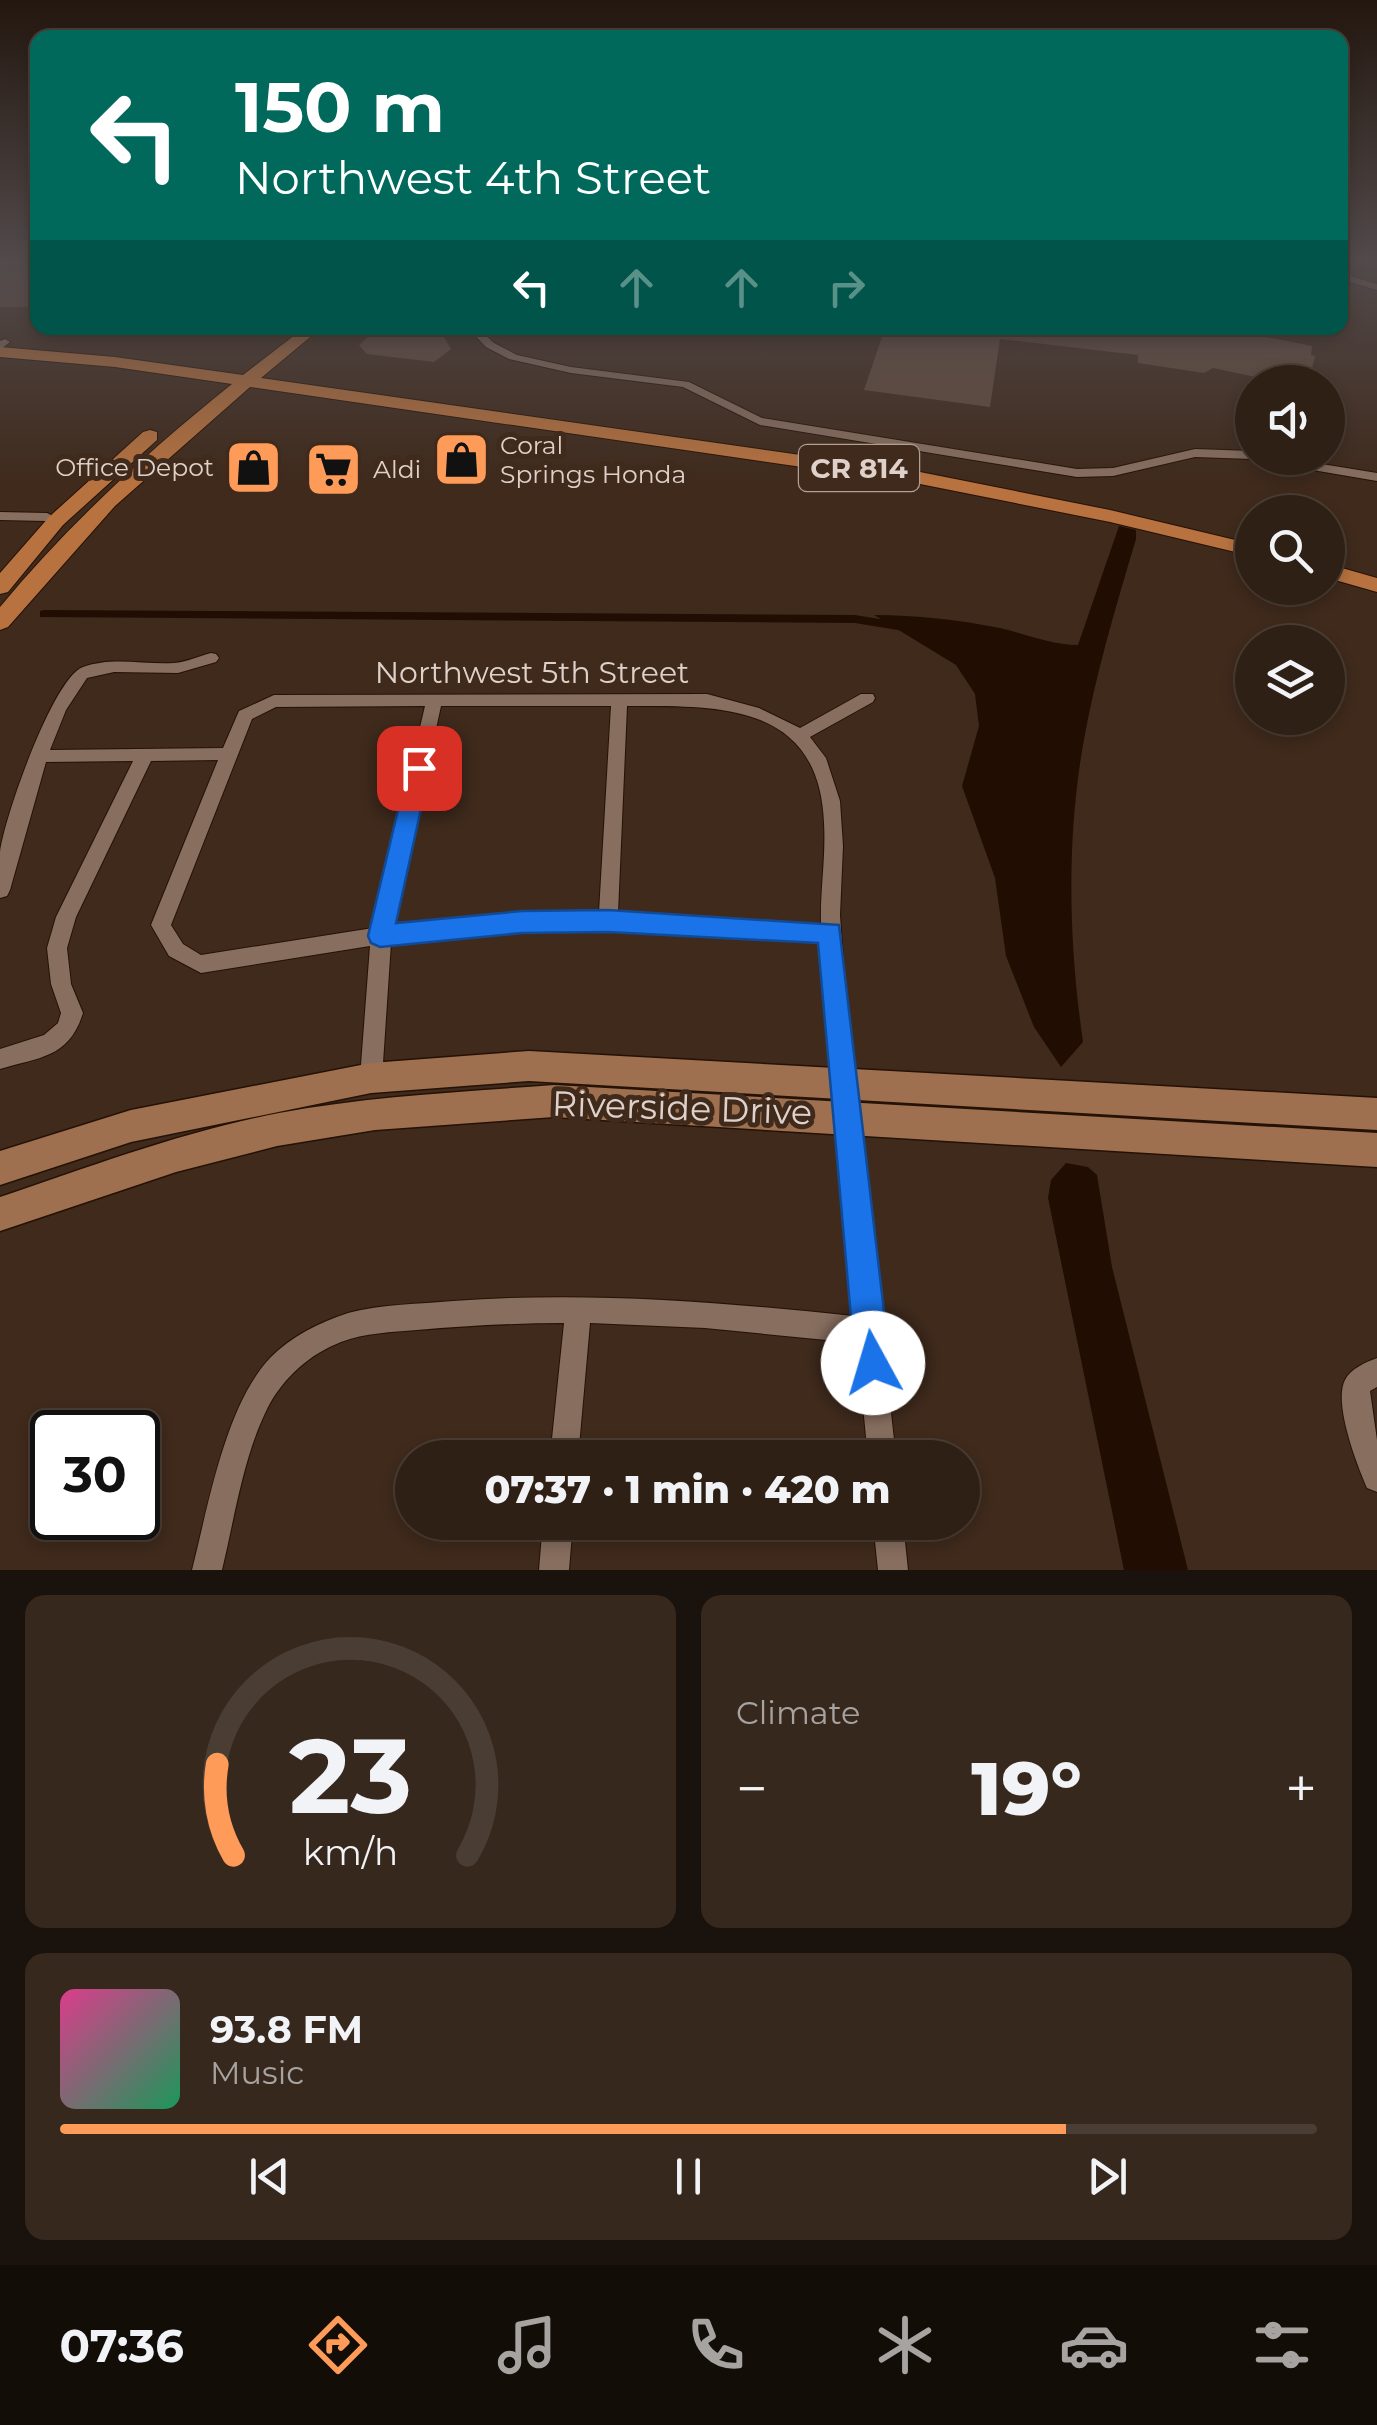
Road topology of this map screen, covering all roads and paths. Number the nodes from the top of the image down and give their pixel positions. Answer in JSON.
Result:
{"nodes":[{"id":1,"x":279,"y":335,"type":"edge"},
{"id":2,"x":302,"y":335,"type":"edge"},
{"id":3,"x":479,"y":335,"type":"edge"},
{"id":4,"x":1,"y":346,"type":"edge"},
{"id":5,"x":241,"y":374,"type":"junction"},
{"id":6,"x":1235,"y":454,"type":"edge"},
{"id":7,"x":1345,"y":472,"type":"edge"},
{"id":8,"x":1377,"y":477,"type":"edge"},
{"id":9,"x":86,"y":490,"type":"junction"},
{"id":10,"x":0,"y":516,"type":"edge"},
{"id":11,"x":1149,"y":517,"type":"junction"},
{"id":12,"x":86,"y":520,"type":"junction"},
{"id":13,"x":0,"y":526,"type":"edge"},
{"id":14,"x":1235,"y":532,"type":"edge"},
{"id":15,"x":55,"y":533,"type":"junction"},
{"id":16,"x":1235,"y":545,"type":"edge"},
{"id":17,"x":1345,"y":559,"type":"edge"},
{"id":18,"x":1377,"y":568,"type":"edge"},
{"id":19,"x":1345,"y":576,"type":"edge"},
{"id":20,"x":1377,"y":585,"type":"edge"},
{"id":21,"x":0,"y":587,"type":"edge"},
{"id":22,"x":0,"y":622,"type":"edge"},
{"id":23,"x":211,"y":658,"type":"dead end"},
{"id":24,"x":867,"y":698,"type":"dead end"},
{"id":25,"x":618,"y":699,"type":"junction"},
{"id":26,"x":434,"y":701,"type":"junction"},
{"id":27,"x":799,"y":736,"type":"junction"},
{"id":28,"x":227,"y":754,"type":"junction"},
{"id":29,"x":146,"y":755,"type":"junction"},
{"id":30,"x":41,"y":756,"type":"junction"},
{"id":31,"x":0,"y":890,"type":"edge"},
{"id":32,"x":608,"y":921,"type":"junction"},
{"id":33,"x":830,"y":933,"type":"junction"},
{"id":34,"x":380,"y":936,"type":"junction"},
{"id":35,"x":0,"y":1059,"type":"edge"},
{"id":36,"x":371,"y":1078,"type":"junction"},
{"id":37,"x":845,"y":1081,"type":"junction"},
{"id":38,"x":1377,"y":1114,"type":"edge"},
{"id":39,"x":847,"y":1116,"type":"junction"},
{"id":40,"x":1377,"y":1150,"type":"edge"},
{"id":41,"x":0,"y":1168,"type":"edge"},
{"id":42,"x":0,"y":1214,"type":"edge"},
{"id":43,"x":578,"y":1310,"type":"junction"},
{"id":44,"x":870,"y":1331,"type":"junction"},
{"id":45,"x":1366,"y":1378,"type":"edge"},
{"id":46,"x":566,"y":1440,"type":"edge"},
{"id":47,"x":880,"y":1440,"type":"edge"},
{"id":48,"x":1377,"y":1478,"type":"edge"},
{"id":49,"x":556,"y":1540,"type":"edge"},
{"id":50,"x":890,"y":1540,"type":"edge"},
{"id":51,"x":207,"y":1570,"type":"edge"},
{"id":52,"x":554,"y":1570,"type":"edge"},
{"id":53,"x":893,"y":1570,"type":"edge"}],
"edges":[{"from":1,"to":5,"type":"main road"},
{"from":2,"to":5,"type":"main road"},
{"from":3,"to":6,"type":"street"},
{"from":4,"to":5,"type":"main road","number":"CR 814"},
{"from":5,"to":9,"type":"main road"},
{"from":5,"to":11,"type":"main road","number":"CR 814"},
{"from":5,"to":12,"type":"main road"},
{"from":7,"to":8,"type":"street"},
{"from":9,"to":12,"type":"main road"},
{"from":9,"to":15,"type":"main road"},
{"from":10,"to":15,"type":"street"},
{"from":11,"to":14,"type":"main road","number":"CR 814"},
{"from":11,"to":16,"type":"main road","number":"CR 814"},
{"from":12,"to":15,"type":"main road"},
{"from":13,"to":15,"type":"street"},
{"from":15,"to":21,"type":"main road"},
{"from":15,"to":22,"type":"main road"},
{"from":17,"to":18,"type":"main road"},
{"from":19,"to":20,"type":"main road"},
{"from":23,"to":30,"type":"street"},
{"from":24,"to":27,"type":"street"},
{"from":25,"to":26,"type":"street","name":"Northwest 5th Street"},
{"from":25,"to":27,"type":"street","name":"Northwest 5th Street"},
{"from":25,"to":32,"type":"street"},
{"from":26,"to":28,"type":"street","name":"Northwest 5th Street"},
{"from":26,"to":34,"type":"street"},
{"from":27,"to":33,"type":"street"},
{"from":28,"to":29,"type":"street"},
{"from":28,"to":34,"type":"street"},
{"from":29,"to":30,"type":"street"},
{"from":29,"to":35,"type":"street"},
{"from":30,"to":31,"type":"street"},
{"from":32,"to":33,"type":"street"},
{"from":32,"to":34,"type":"street"},
{"from":33,"to":37,"type":"street"},
{"from":34,"to":36,"type":"street"},
{"from":36,"to":37,"type":"street","name":"Riverside Drive"},
{"from":36,"to":41,"type":"street","name":"Riverside Drive"},
{"from":37,"to":38,"type":"street","name":"Riverside Drive"},
{"from":37,"to":39,"type":"street"},
{"from":39,"to":40,"type":"street","name":"Riverside Drive"},
{"from":39,"to":42,"type":"street","name":"Riverside Drive"},
{"from":39,"to":44,"type":"street"},
{"from":43,"to":44,"type":"street"},
{"from":43,"to":46,"type":"street"},
{"from":43,"to":51,"type":"street"},
{"from":44,"to":47,"type":"street"},
{"from":45,"to":48,"type":"street"},
{"from":49,"to":52,"type":"street"},
{"from":50,"to":53,"type":"street"}]}
